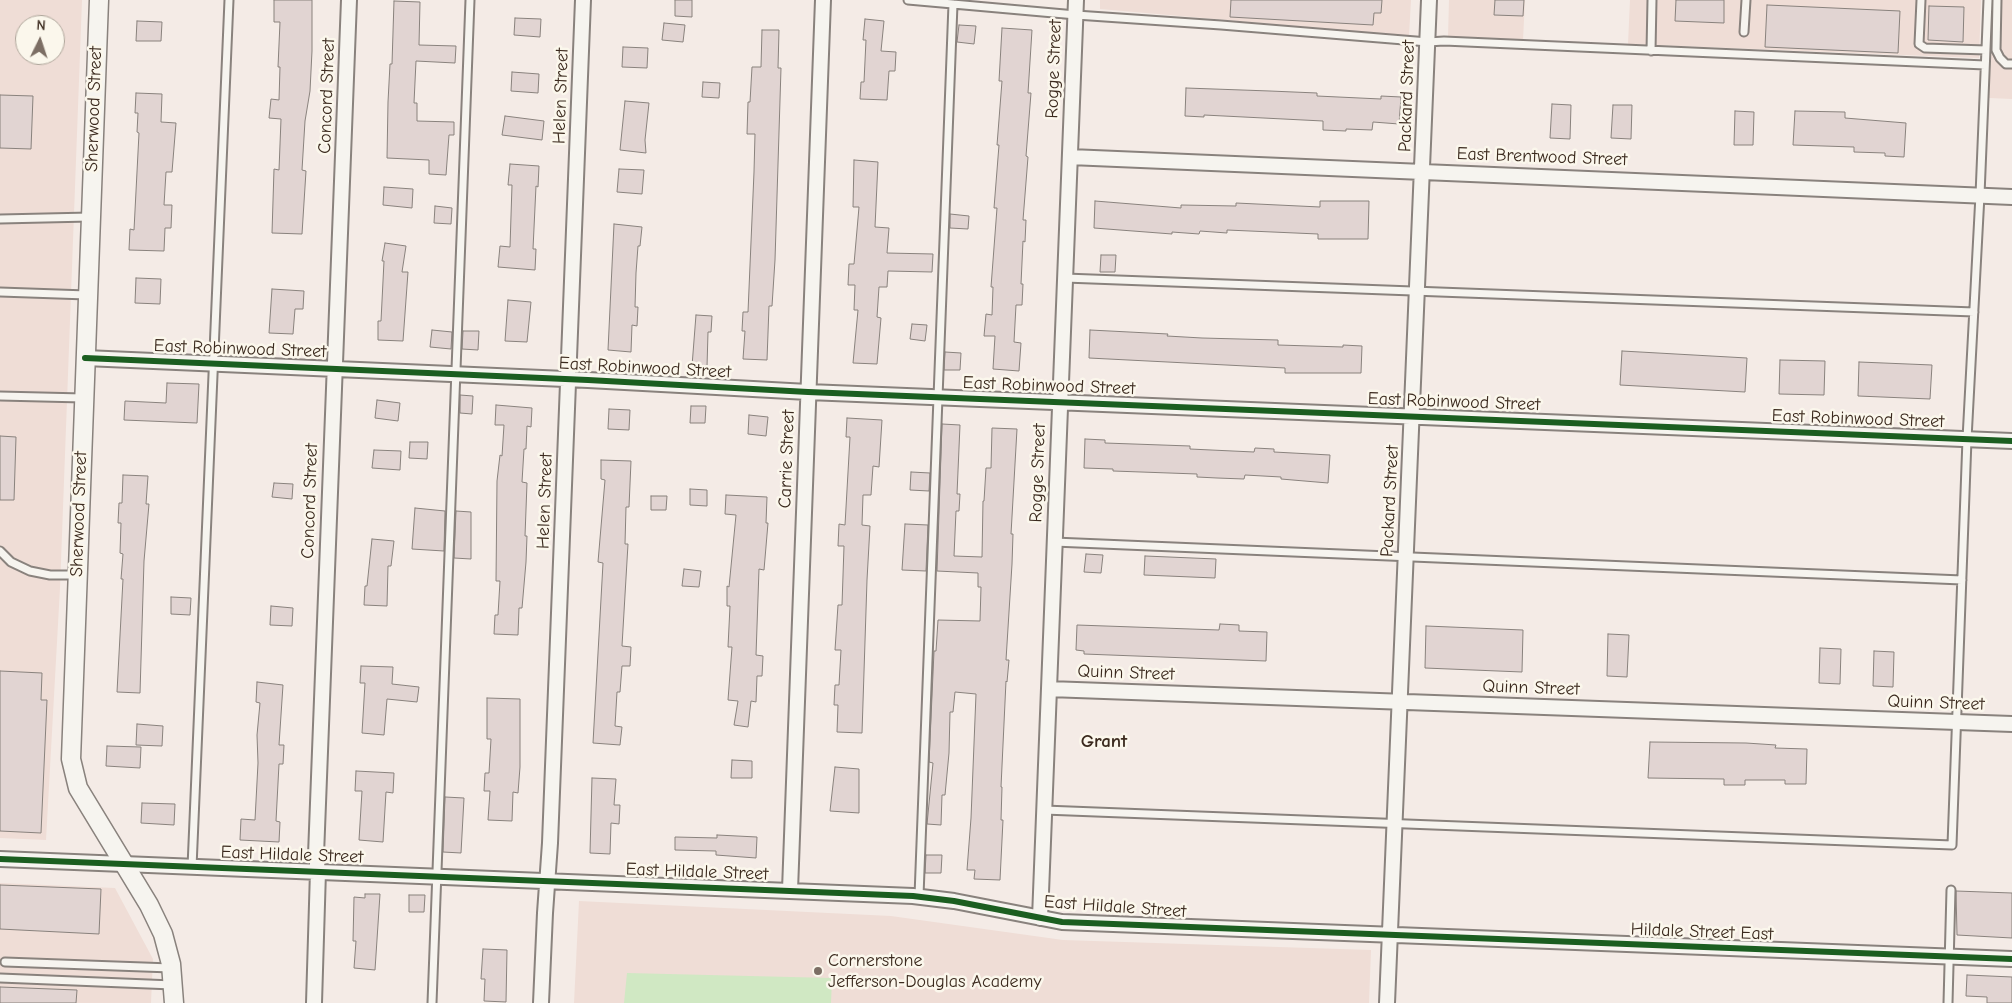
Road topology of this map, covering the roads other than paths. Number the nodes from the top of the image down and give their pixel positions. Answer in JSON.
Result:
{"nodes":[{"id":1,"x":99,"y":0,"type":"edge"},
{"id":2,"x":228,"y":0,"type":"edge"},
{"id":3,"x":349,"y":0,"type":"edge"},
{"id":4,"x":470,"y":0,"type":"edge"},
{"id":5,"x":583,"y":0,"type":"edge"},
{"id":6,"x":823,"y":0,"type":"edge"},
{"id":7,"x":908,"y":0,"type":"edge"},
{"id":8,"x":1076,"y":0,"type":"edge"},
{"id":9,"x":1429,"y":0,"type":"edge"},
{"id":10,"x":1652,"y":0,"type":"edge"},
{"id":11,"x":1746,"y":0,"type":"edge"},
{"id":12,"x":1921,"y":0,"type":"edge"},
{"id":13,"x":1988,"y":0,"type":"edge"},
{"id":14,"x":1997,"y":0,"type":"edge"},
{"id":15,"x":952,"y":4,"type":"junction"},
{"id":16,"x":1076,"y":16,"type":"junction"},
{"id":17,"x":1744,"y":32,"type":"dead end"},
{"id":18,"x":1428,"y":42,"type":"junction"},
{"id":19,"x":1986,"y":50,"type":"junction"},
{"id":20,"x":1651,"y":51,"type":"junction"},
{"id":21,"x":2012,"y":64,"type":"edge"},
{"id":22,"x":1985,"y":65,"type":"junction"},
{"id":23,"x":1070,"y":157,"type":"junction"},
{"id":24,"x":1422,"y":171,"type":"junction"},
{"id":25,"x":1980,"y":195,"type":"junction"},
{"id":26,"x":2012,"y":196,"type":"edge"},
{"id":27,"x":90,"y":217,"type":"junction"},
{"id":28,"x":0,"y":218,"type":"edge"},
{"id":29,"x":1065,"y":278,"type":"junction"},
{"id":30,"x":1417,"y":291,"type":"junction"},
{"id":31,"x":0,"y":292,"type":"edge"},
{"id":32,"x":87,"y":296,"type":"junction"},
{"id":33,"x":1974,"y":312,"type":"junction"},
{"id":34,"x":85,"y":358,"type":"junction"},
{"id":35,"x":213,"y":363,"type":"junction"},
{"id":36,"x":334,"y":368,"type":"junction"},
{"id":37,"x":455,"y":374,"type":"junction"},
{"id":38,"x":568,"y":379,"type":"junction"},
{"id":39,"x":808,"y":392,"type":"junction"},
{"id":40,"x":0,"y":396,"type":"edge"},
{"id":41,"x":938,"y":397,"type":"junction"},
{"id":42,"x":84,"y":398,"type":"junction"},
{"id":43,"x":1060,"y":401,"type":"junction"},
{"id":44,"x":1412,"y":415,"type":"junction"},
{"id":45,"x":1968,"y":439,"type":"junction"},
{"id":46,"x":2012,"y":441,"type":"edge"},
{"id":47,"x":1054,"y":542,"type":"junction"},
{"id":48,"x":0,"y":551,"type":"edge"},
{"id":49,"x":1406,"y":556,"type":"junction"},
{"id":50,"x":77,"y":575,"type":"junction"},
{"id":51,"x":1962,"y":580,"type":"junction"},
{"id":52,"x":1049,"y":689,"type":"junction"},
{"id":53,"x":1400,"y":702,"type":"junction"},
{"id":54,"x":1957,"y":722,"type":"junction"},
{"id":55,"x":2012,"y":724,"type":"edge"},
{"id":56,"x":1044,"y":810,"type":"junction"},
{"id":57,"x":1395,"y":824,"type":"junction"},
{"id":58,"x":0,"y":860,"type":"edge"},
{"id":59,"x":125,"y":865,"type":"junction"},
{"id":60,"x":192,"y":867,"type":"junction"},
{"id":61,"x":318,"y":871,"type":"junction"},
{"id":62,"x":438,"y":876,"type":"junction"},
{"id":63,"x":547,"y":882,"type":"junction"},
{"id":64,"x":790,"y":890,"type":"junction"},
{"id":65,"x":1951,"y":890,"type":"dead end"},
{"id":66,"x":919,"y":896,"type":"junction"},
{"id":67,"x":1040,"y":918,"type":"junction"},
{"id":68,"x":1390,"y":935,"type":"junction"},
{"id":69,"x":1950,"y":956,"type":"junction"},
{"id":70,"x":2012,"y":959,"type":"edge"},
{"id":71,"x":5,"y":962,"type":"dead end"},
{"id":72,"x":172,"y":968,"type":"junction"},
{"id":73,"x":0,"y":978,"type":"edge"},
{"id":74,"x":174,"y":985,"type":"junction"},
{"id":75,"x":174,"y":1003,"type":"edge"},
{"id":76,"x":314,"y":1003,"type":"edge"},
{"id":77,"x":432,"y":1003,"type":"edge"},
{"id":78,"x":542,"y":1003,"type":"edge"},
{"id":79,"x":1387,"y":1003,"type":"edge"},
{"id":80,"x":1948,"y":1003,"type":"edge"}],
"edges":[{"from":1,"to":27,"type":"street","name":"Sherwood Street"},
{"from":2,"to":35,"type":"lane"},
{"from":3,"to":36,"type":"street","name":"Concord Street"},
{"from":4,"to":37,"type":"lane"},
{"from":5,"to":38,"type":"street","name":"Helen Street"},
{"from":6,"to":39,"type":"street","name":"Carrie Street"},
{"from":7,"to":15,"type":"lane"},
{"from":8,"to":16,"type":"street","name":"Rogge Street"},
{"from":9,"to":18,"type":"street","name":"Packard Street"},
{"from":10,"to":20,"type":"lane"},
{"from":11,"to":17,"type":"lane"},
{"from":12,"to":19,"type":"lane"},
{"from":13,"to":19,"type":"lane"},
{"from":14,"to":21,"type":"lane"},
{"from":15,"to":16,"type":"lane"},
{"from":15,"to":41,"type":"lane"},
{"from":16,"to":18,"type":"lane"},
{"from":16,"to":23,"type":"street","name":"Rogge Street"},
{"from":18,"to":20,"type":"lane"},
{"from":18,"to":24,"type":"street","name":"Packard Street"},
{"from":19,"to":22,"type":"lane"},
{"from":20,"to":22,"type":"lane"},
{"from":22,"to":25,"type":"lane"},
{"from":23,"to":24,"type":"street","name":"East Brentwood Street"},
{"from":23,"to":29,"type":"street","name":"Rogge Street"},
{"from":24,"to":25,"type":"street","name":"East Brentwood Street"},
{"from":24,"to":30,"type":"street","name":"Packard Street"},
{"from":25,"to":26,"type":"street","name":"East Brentwood Street"},
{"from":25,"to":33,"type":"lane"},
{"from":27,"to":28,"type":"lane"},
{"from":27,"to":32,"type":"street","name":"Sherwood Street"},
{"from":29,"to":30,"type":"lane"},
{"from":29,"to":43,"type":"street","name":"Rogge Street"},
{"from":30,"to":33,"type":"lane"},
{"from":30,"to":44,"type":"street","name":"Packard Street"},
{"from":31,"to":32,"type":"lane"},
{"from":32,"to":34,"type":"street","name":"Sherwood Street"},
{"from":33,"to":45,"type":"lane"},
{"from":34,"to":35,"type":"street","name":"East Robinwood Street"},
{"from":34,"to":42,"type":"street","name":"Sherwood Street"},
{"from":35,"to":36,"type":"street","name":"East Robinwood Street"},
{"from":35,"to":60,"type":"lane"},
{"from":36,"to":37,"type":"street","name":"East Robinwood Street"},
{"from":36,"to":61,"type":"street","name":"Concord Street"},
{"from":37,"to":38,"type":"street","name":"East Robinwood Street"},
{"from":37,"to":62,"type":"lane"},
{"from":38,"to":39,"type":"street","name":"East Robinwood Street"},
{"from":38,"to":63,"type":"street","name":"Helen Street"},
{"from":39,"to":41,"type":"street","name":"East Robinwood Street"},
{"from":39,"to":64,"type":"street","name":"Carrie Street"},
{"from":40,"to":42,"type":"lane"},
{"from":41,"to":43,"type":"street","name":"East Robinwood Street"},
{"from":41,"to":66,"type":"lane"},
{"from":42,"to":50,"type":"street","name":"Sherwood Street"},
{"from":43,"to":44,"type":"street","name":"East Robinwood Street"},
{"from":43,"to":47,"type":"street","name":"Rogge Street"},
{"from":44,"to":45,"type":"street","name":"East Robinwood Street"},
{"from":44,"to":49,"type":"street","name":"Packard Street"},
{"from":45,"to":46,"type":"street","name":"East Robinwood Street"},
{"from":45,"to":51,"type":"lane"},
{"from":47,"to":49,"type":"lane"},
{"from":47,"to":52,"type":"street","name":"Rogge Street"},
{"from":48,"to":50,"type":"lane"},
{"from":49,"to":51,"type":"lane"},
{"from":49,"to":53,"type":"street","name":"Packard Street"},
{"from":50,"to":59,"type":"street","name":"Sherwood Street"},
{"from":51,"to":54,"type":"lane"},
{"from":52,"to":53,"type":"street","name":"Quinn Street"},
{"from":52,"to":56,"type":"street","name":"Rogge Street"},
{"from":53,"to":54,"type":"street","name":"Quinn Street"},
{"from":53,"to":57,"type":"street","name":"Packard Street"},
{"from":54,"to":55,"type":"street","name":"Quinn Street"},
{"from":54,"to":57,"type":"lane"},
{"from":56,"to":57,"type":"lane"},
{"from":56,"to":67,"type":"street","name":"Rogge Street"},
{"from":57,"to":68,"type":"street","name":"Packard Street"},
{"from":58,"to":59,"type":"street","name":"East Hildale Street"},
{"from":59,"to":60,"type":"street","name":"East Hildale Street"},
{"from":59,"to":72,"type":"street","name":"Sherwood Street"},
{"from":60,"to":61,"type":"street","name":"East Hildale Street"},
{"from":61,"to":62,"type":"street","name":"East Hildale Street"},
{"from":61,"to":76,"type":"street","name":"Concord Street"},
{"from":62,"to":63,"type":"street","name":"East Hildale Street"},
{"from":62,"to":77,"type":"lane"},
{"from":63,"to":64,"type":"street","name":"East Hildale Street"},
{"from":63,"to":78,"type":"street","name":"Helen Street"},
{"from":64,"to":66,"type":"street","name":"East Hildale Street"},
{"from":65,"to":69,"type":"lane"},
{"from":66,"to":67,"type":"street","name":"East Hildale Street"},
{"from":67,"to":68,"type":"street","name":"East Hildale Street"},
{"from":68,"to":69,"type":"street","name":"Hildale Street East"},
{"from":68,"to":79,"type":"street","name":"Packard Street"},
{"from":69,"to":70,"type":"street","name":"Hildale Street East"},
{"from":69,"to":80,"type":"lane"},
{"from":71,"to":72,"type":"lane"},
{"from":72,"to":74,"type":"street","name":"Sherwood Street"},
{"from":73,"to":74,"type":"lane"},
{"from":74,"to":75,"type":"street","name":"Sherwood Street"}]}
